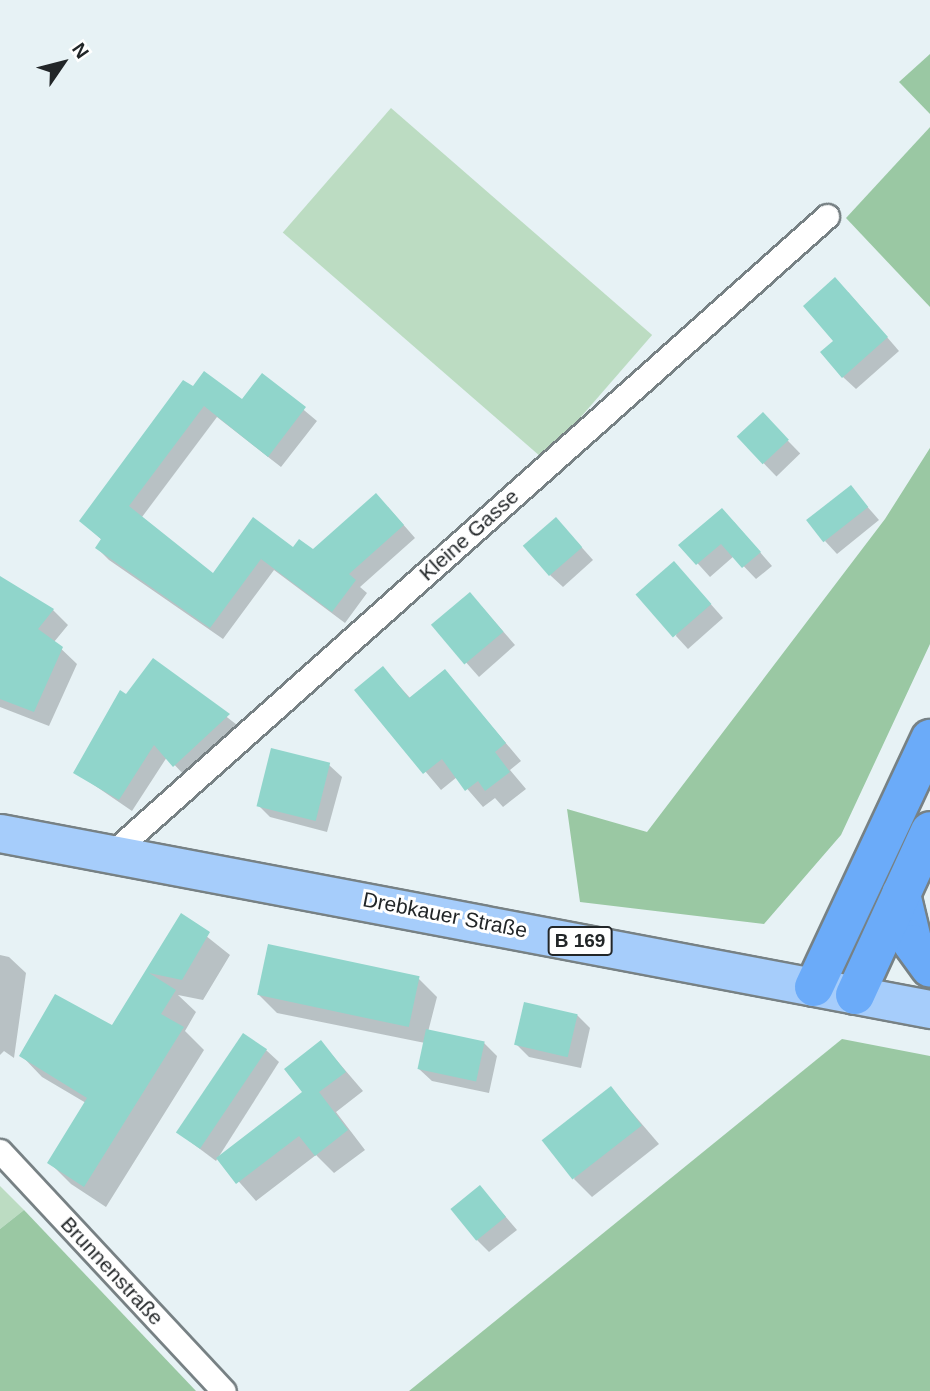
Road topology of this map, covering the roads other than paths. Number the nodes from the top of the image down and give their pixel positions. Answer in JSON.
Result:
{"nodes":[{"id":1,"x":827,"y":216,"type":"dead end"},
{"id":2,"x":930,"y":739,"type":"edge"},
{"id":3,"x":930,"y":831,"type":"edge"},
{"id":4,"x":0,"y":833,"type":"edge"},
{"id":5,"x":111,"y":854,"type":"junction"},
{"id":6,"x":901,"y":894,"type":"junction"},
{"id":7,"x":930,"y":967,"type":"edge"},
{"id":8,"x":814,"y":987,"type":"junction"},
{"id":9,"x":855,"y":995,"type":"junction"},
{"id":10,"x":930,"y":1009,"type":"edge"},
{"id":11,"x":0,"y":1151,"type":"edge"},
{"id":12,"x":224,"y":1391,"type":"edge"}],
"edges":[{"from":1,"to":5,"type":"street","name":"Kleine Gasse"},
{"from":2,"to":8,"type":"highway"},
{"from":3,"to":6,"type":"highway"},
{"from":4,"to":5,"type":"main road","name":"Drebkauer Straße","number":"B 169"},
{"from":5,"to":8,"type":"main road","name":"Drebkauer Straße","number":"B 169"},
{"from":6,"to":7,"type":"highway"},
{"from":6,"to":9,"type":"highway"},
{"from":8,"to":9,"type":"main road","name":"Drebkauer Straße","number":"B 169"},
{"from":9,"to":10,"type":"main road","name":"Drebkauer Straße","number":"B 169"},
{"from":11,"to":12,"type":"street","name":"Brunnenstraße"}]}
